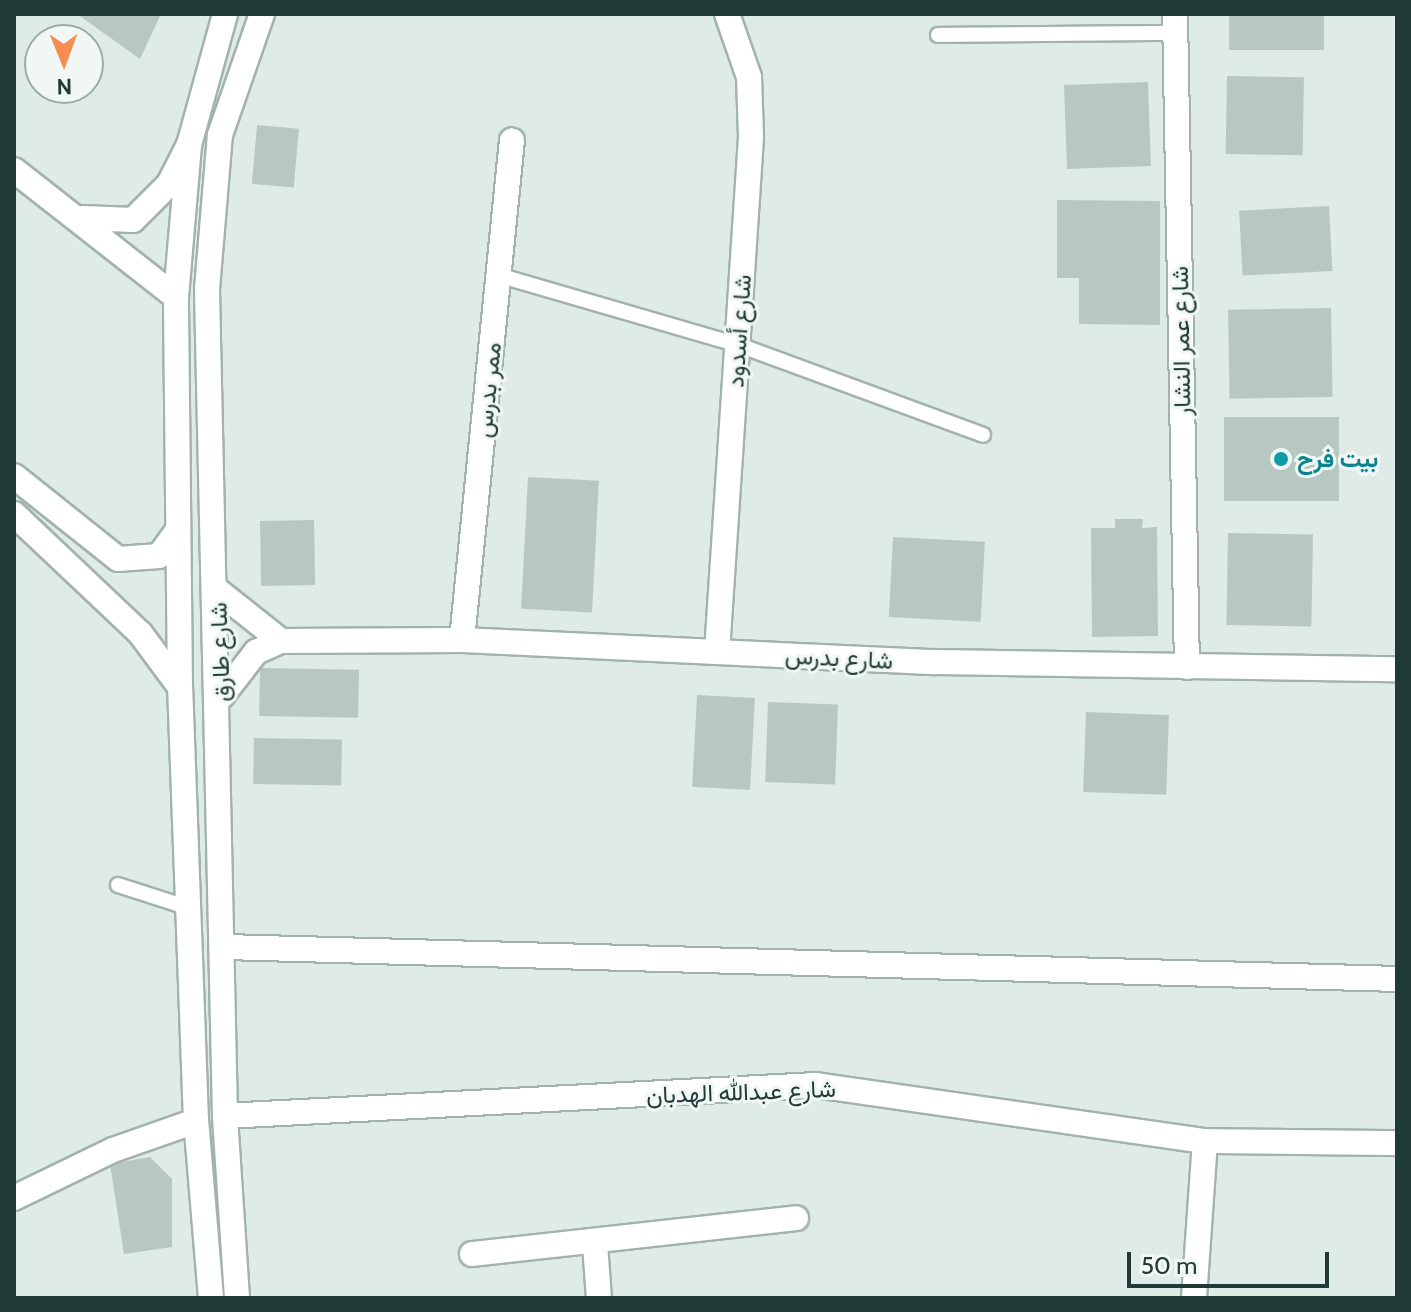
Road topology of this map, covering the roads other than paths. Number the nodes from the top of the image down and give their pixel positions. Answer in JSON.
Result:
{"nodes":[{"id":1,"x":225,"y":14,"type":"edge"},
{"id":2,"x":262,"y":14,"type":"edge"},
{"id":3,"x":727,"y":14,"type":"edge"},
{"id":4,"x":1175,"y":24,"type":"edge"},
{"id":5,"x":938,"y":35,"type":"dead end"},
{"id":6,"x":512,"y":140,"type":"dead end"},
{"id":7,"x":189,"y":145,"type":"junction"},
{"id":8,"x":14,"y":170,"type":"edge"},
{"id":9,"x":81,"y":217,"type":"junction"},
{"id":10,"x":501,"y":276,"type":"junction"},
{"id":11,"x":176,"y":297,"type":"junction"},
{"id":12,"x":739,"y":345,"type":"junction"},
{"id":13,"x":983,"y":435,"type":"dead end"},
{"id":14,"x":14,"y":476,"type":"edge"},
{"id":15,"x":14,"y":514,"type":"edge"},
{"id":16,"x":178,"y":530,"type":"junction"},
{"id":17,"x":218,"y":591,"type":"junction"},
{"id":18,"x":462,"y":640,"type":"junction"},
{"id":19,"x":281,"y":641,"type":"junction"},
{"id":20,"x":717,"y":652,"type":"junction"},
{"id":21,"x":1187,"y":667,"type":"junction"},
{"id":22,"x":1397,"y":669,"type":"edge"},
{"id":23,"x":180,"y":687,"type":"junction"},
{"id":24,"x":222,"y":696,"type":"junction"},
{"id":25,"x":118,"y":885,"type":"dead end"},
{"id":26,"x":189,"y":908,"type":"junction"},
{"id":27,"x":224,"y":947,"type":"junction"},
{"id":28,"x":1397,"y":979,"type":"edge"},
{"id":29,"x":225,"y":1116,"type":"junction"},
{"id":30,"x":196,"y":1121,"type":"junction"},
{"id":31,"x":1205,"y":1141,"type":"junction"},
{"id":32,"x":1397,"y":1143,"type":"edge"},
{"id":33,"x":14,"y":1198,"type":"edge"},
{"id":34,"x":796,"y":1218,"type":"dead end"},
{"id":35,"x":595,"y":1244,"type":"junction"},
{"id":36,"x":472,"y":1254,"type":"dead end"},
{"id":37,"x":211,"y":1298,"type":"edge"},
{"id":38,"x":237,"y":1298,"type":"edge"},
{"id":39,"x":599,"y":1298,"type":"edge"},
{"id":40,"x":1194,"y":1298,"type":"edge"}],
"edges":[{"from":1,"to":7,"type":"street","name":"شارع طارق"},
{"from":2,"to":17,"type":"street","name":"شارع طارق"},
{"from":3,"to":12,"type":"street","name":"شارع أسدود"},
{"from":4,"to":5,"type":"lane"},
{"from":4,"to":21,"type":"street","name":"شارع عمر النشار"},
{"from":6,"to":10,"type":"street","name":"ممر بدرس"},
{"from":7,"to":9,"type":"street"},
{"from":7,"to":11,"type":"street","name":"شارع طارق"},
{"from":8,"to":9,"type":"street"},
{"from":9,"to":11,"type":"street"},
{"from":10,"to":12,"type":"lane"},
{"from":10,"to":18,"type":"street","name":"ممر بدرس"},
{"from":11,"to":16,"type":"street","name":"شارع طارق"},
{"from":12,"to":13,"type":"lane"},
{"from":12,"to":20,"type":"street","name":"شارع أسدود"},
{"from":14,"to":16,"type":"street"},
{"from":15,"to":23,"type":"street"},
{"from":16,"to":23,"type":"street","name":"شارع طارق"},
{"from":17,"to":19,"type":"street"},
{"from":17,"to":24,"type":"street","name":"شارع طارق"},
{"from":18,"to":19,"type":"street","name":"شارع بدرس"},
{"from":18,"to":20,"type":"street","name":"شارع بدرس"},
{"from":19,"to":24,"type":"street"},
{"from":20,"to":21,"type":"street","name":"شارع بدرس"},
{"from":21,"to":22,"type":"street","name":"شارع بدرس"},
{"from":23,"to":26,"type":"street","name":"شارع طارق"},
{"from":24,"to":27,"type":"street","name":"شارع طارق"},
{"from":25,"to":26,"type":"lane"},
{"from":26,"to":30,"type":"street","name":"شارع طارق"},
{"from":27,"to":28,"type":"street"},
{"from":27,"to":29,"type":"street","name":"شارع طارق"},
{"from":29,"to":31,"type":"street","name":"شارع عبدالله الهدبان"},
{"from":29,"to":38,"type":"street","name":"شارع طارق"},
{"from":30,"to":33,"type":"street"},
{"from":30,"to":37,"type":"street","name":"شارع طارق"},
{"from":31,"to":32,"type":"street","name":"شارع عبدالله الهدبان"},
{"from":31,"to":40,"type":"street"},
{"from":34,"to":35,"type":"street"},
{"from":35,"to":36,"type":"street"},
{"from":35,"to":39,"type":"street"}]}
